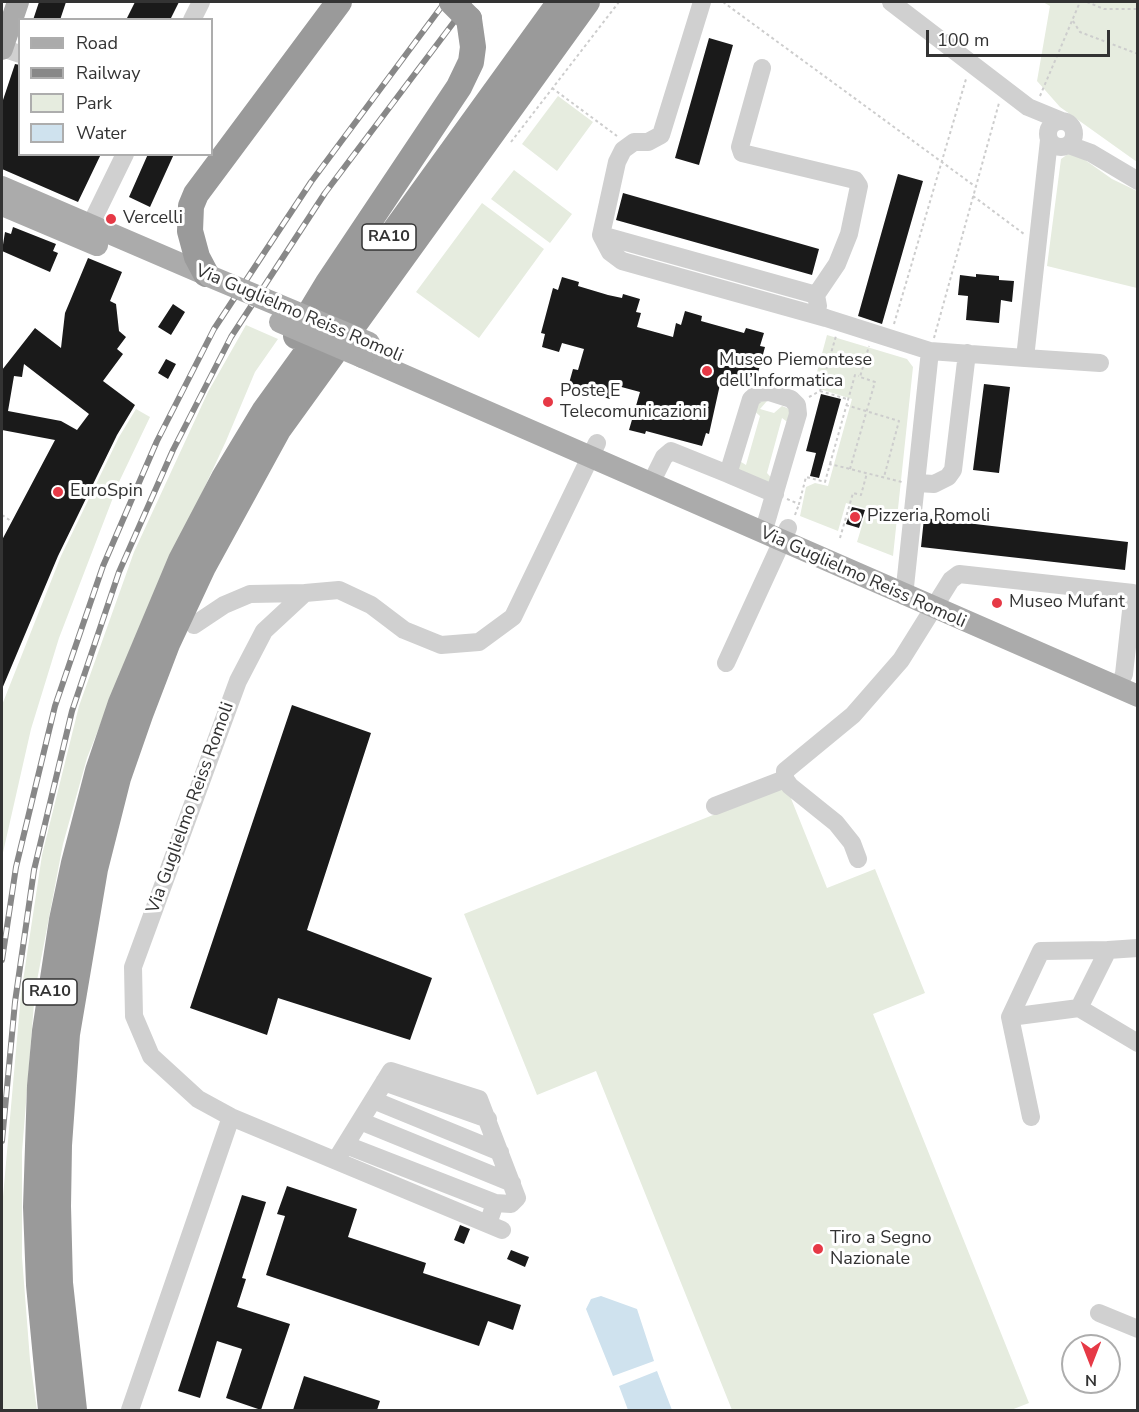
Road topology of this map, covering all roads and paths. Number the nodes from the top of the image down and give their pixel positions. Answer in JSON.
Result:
{"nodes":[{"id":1,"x":18,"y":2,"type":"edge"},
{"id":2,"x":201,"y":2,"type":"edge"},
{"id":3,"x":339,"y":2,"type":"edge"},
{"id":4,"x":560,"y":2,"type":"edge"},
{"id":5,"x":587,"y":2,"type":"edge"},
{"id":6,"x":602,"y":2,"type":"edge"},
{"id":7,"x":619,"y":2,"type":"edge"},
{"id":8,"x":702,"y":2,"type":"edge"},
{"id":9,"x":723,"y":2,"type":"edge"},
{"id":10,"x":891,"y":2,"type":"edge"},
{"id":11,"x":1080,"y":2,"type":"edge"},
{"id":12,"x":1087,"y":2,"type":"edge"},
{"id":13,"x":461,"y":7,"type":"edge"},
{"id":14,"x":1137,"y":9,"type":"edge"},
{"id":15,"x":193,"y":18,"type":"edge"},
{"id":16,"x":1072,"y":20,"type":"junction"},
{"id":17,"x":2,"y":49,"type":"edge"},
{"id":18,"x":18,"y":53,"type":"edge"},
{"id":19,"x":1137,"y":54,"type":"edge"},
{"id":20,"x":970,"y":64,"type":"junction"},
{"id":21,"x":762,"y":68,"type":"dead end"},
{"id":22,"x":552,"y":88,"type":"junction"},
{"id":23,"x":1003,"y":89,"type":"junction"},
{"id":24,"x":1037,"y":106,"type":"junction"},
{"id":25,"x":1060,"y":137,"type":"junction"},
{"id":26,"x":509,"y":145,"type":"dead end"},
{"id":27,"x":628,"y":146,"type":"junction"},
{"id":28,"x":124,"y":156,"type":"edge"},
{"id":29,"x":942,"y":162,"type":"junction"},
{"id":30,"x":468,"y":167,"type":"junction"},
{"id":31,"x":1137,"y":181,"type":"edge"},
{"id":32,"x":2,"y":187,"type":"edge"},
{"id":33,"x":976,"y":187,"type":"junction"},
{"id":34,"x":973,"y":196,"type":"junction"},
{"id":35,"x":2,"y":205,"type":"edge"},
{"id":36,"x":87,"y":232,"type":"junction"},
{"id":37,"x":601,"y":235,"type":"junction"},
{"id":38,"x":1039,"y":245,"type":"junction"},
{"id":39,"x":206,"y":280,"type":"junction"},
{"id":40,"x":816,"y":295,"type":"junction"},
{"id":41,"x":833,"y":320,"type":"junction"},
{"id":42,"x":881,"y":335,"type":"junction"},
{"id":43,"x":930,"y":351,"type":"junction"},
{"id":44,"x":968,"y":352,"type":"junction"},
{"id":45,"x":1025,"y":358,"type":"junction"},
{"id":46,"x":1100,"y":363,"type":"dead end"},
{"id":47,"x":860,"y":377,"type":"junction"},
{"id":48,"x":820,"y":391,"type":"junction"},
{"id":49,"x":848,"y":399,"type":"junction"},
{"id":50,"x":797,"y":405,"type":"junction"},
{"id":51,"x":846,"y":405,"type":"junction"},
{"id":52,"x":866,"y":411,"type":"junction"},
{"id":53,"x":593,"y":449,"type":"junction"},
{"id":54,"x":830,"y":464,"type":"junction"},
{"id":55,"x":850,"y":469,"type":"junction"},
{"id":56,"x":867,"y":473,"type":"junction"},
{"id":57,"x":728,"y":474,"type":"junction"},
{"id":58,"x":655,"y":477,"type":"junction"},
{"id":59,"x":884,"y":477,"type":"junction"},
{"id":60,"x":224,"y":478,"type":"junction"},
{"id":61,"x":917,"y":483,"type":"junction"},
{"id":62,"x":775,"y":494,"type":"junction"},
{"id":63,"x":798,"y":504,"type":"junction"},
{"id":64,"x":2,"y":515,"type":"edge"},
{"id":65,"x":11,"y":521,"type":"dead end"},
{"id":66,"x":779,"y":528,"type":"junction"},
{"id":67,"x":840,"y":538,"type":"dead end"},
{"id":68,"x":905,"y":589,"type":"junction"},
{"id":69,"x":305,"y":592,"type":"junction"},
{"id":70,"x":937,"y":603,"type":"junction"},
{"id":71,"x":194,"y":625,"type":"dead end"},
{"id":72,"x":726,"y":663,"type":"dead end"},
{"id":73,"x":1129,"y":684,"type":"edge"},
{"id":74,"x":785,"y":779,"type":"junction"},
{"id":75,"x":715,"y":806,"type":"dead end"},
{"id":76,"x":858,"y":859,"type":"dead end"},
{"id":77,"x":1137,"y":948,"type":"edge"},
{"id":78,"x":1108,"y":950,"type":"junction"},
{"id":79,"x":1079,"y":1008,"type":"junction"},
{"id":80,"x":1010,"y":1017,"type":"junction"},
{"id":81,"x":1137,"y":1043,"type":"edge"},
{"id":82,"x":373,"y":1100,"type":"junction"},
{"id":83,"x":231,"y":1117,"type":"junction"},
{"id":84,"x":1031,"y":1117,"type":"dead end"},
{"id":85,"x":360,"y":1121,"type":"junction"},
{"id":86,"x":346,"y":1144,"type":"junction"},
{"id":87,"x":500,"y":1152,"type":"junction"},
{"id":88,"x":336,"y":1160,"type":"junction"},
{"id":89,"x":512,"y":1183,"type":"junction"},
{"id":90,"x":495,"y":1203,"type":"junction"},
{"id":91,"x":1099,"y":1313,"type":"dead end"},
{"id":92,"x":1137,"y":1329,"type":"edge"},
{"id":93,"x":51,"y":1410,"type":"edge"},
{"id":94,"x":74,"y":1410,"type":"edge"},
{"id":95,"x":130,"y":1410,"type":"edge"}],
"edges":[{"from":1,"to":17,"type":"main road"},
{"from":2,"to":15,"type":"street"},
{"from":3,"to":39,"type":"highway"},
{"from":4,"to":60,"type":"highway","number":"RA10"},
{"from":5,"to":30,"type":"highway","number":"RA10"},
{"from":6,"to":30,"type":"highway","number":"RA10"},
{"from":7,"to":22,"type":"path"},
{"from":8,"to":27,"type":"street"},
{"from":9,"to":29,"type":"path"},
{"from":10,"to":20,"type":"street"},
{"from":11,"to":16,"type":"path"},
{"from":12,"to":14,"type":"path"},
{"from":13,"to":60,"type":"highway","number":"RA10"},
{"from":16,"to":19,"type":"path"},
{"from":16,"to":24,"type":"path"},
{"from":17,"to":18,"type":"street"},
{"from":20,"to":23,"type":"street"},
{"from":20,"to":29,"type":"path"},
{"from":21,"to":40,"type":"street"},
{"from":22,"to":26,"type":"path"},
{"from":22,"to":27,"type":"path"},
{"from":23,"to":24,"type":"street"},
{"from":23,"to":33,"type":"path"},
{"from":24,"to":25,"type":"street"},
{"from":25,"to":31,"type":"street"},
{"from":25,"to":38,"type":"street"},
{"from":27,"to":37,"type":"street"},
{"from":28,"to":36,"type":"street"},
{"from":29,"to":33,"type":"path"},
{"from":29,"to":42,"type":"path"},
{"from":30,"to":94,"type":"highway","number":"RA10"},
{"from":32,"to":36,"type":"main road","name":"Via Guglielmo Reiss Romoli"},
{"from":33,"to":34,"type":"path"},
{"from":34,"to":38,"type":"path"},
{"from":34,"to":43,"type":"path"},
{"from":35,"to":36,"type":"main road","name":"Via Guglielmo Reiss Romoli"},
{"from":36,"to":39,"type":"main road","name":"Via Guglielmo Reiss Romoli"},
{"from":37,"to":40,"type":"street"},
{"from":37,"to":41,"type":"street"},
{"from":38,"to":45,"type":"street"},
{"from":39,"to":53,"type":"main road","name":"Via Guglielmo Reiss Romoli","bridge":true},
{"from":40,"to":41,"type":"street"},
{"from":41,"to":42,"type":"street"},
{"from":41,"to":48,"type":"path"},
{"from":42,"to":43,"type":"street"},
{"from":42,"to":47,"type":"path"},
{"from":43,"to":44,"type":"street"},
{"from":43,"to":61,"type":"street"},
{"from":44,"to":45,"type":"street"},
{"from":44,"to":61,"type":"street"},
{"from":45,"to":46,"type":"street"},
{"from":47,"to":49,"type":"path"},
{"from":47,"to":52,"type":"path"},
{"from":48,"to":49,"type":"path"},
{"from":48,"to":50,"type":"path"},
{"from":49,"to":51,"type":"path"},
{"from":50,"to":57,"type":"street"},
{"from":50,"to":62,"type":"street"},
{"from":51,"to":52,"type":"path"},
{"from":51,"to":54,"type":"path"},
{"from":52,"to":55,"type":"path"},
{"from":52,"to":59,"type":"path"},
{"from":53,"to":58,"type":"main road","name":"Via Guglielmo Reiss Romoli"},
{"from":53,"to":69,"type":"street"},
{"from":54,"to":55,"type":"path"},
{"from":54,"to":63,"type":"path"},
{"from":55,"to":56,"type":"path"},
{"from":56,"to":59,"type":"path"},
{"from":56,"to":67,"type":"path"},
{"from":57,"to":58,"type":"street"},
{"from":57,"to":62,"type":"street"},
{"from":58,"to":66,"type":"main road","name":"Via Guglielmo Reiss Romoli"},
{"from":59,"to":61,"type":"path"},
{"from":60,"to":93,"type":"highway","number":"RA10"},
{"from":61,"to":68,"type":"street"},
{"from":62,"to":63,"type":"path"},
{"from":62,"to":66,"type":"street"},
{"from":63,"to":66,"type":"path"},
{"from":64,"to":65,"type":"path"},
{"from":66,"to":68,"type":"main road","name":"Via Guglielmo Reiss Romoli"},
{"from":66,"to":72,"type":"street"},
{"from":68,"to":70,"type":"main road","name":"Via Guglielmo Reiss Romoli"},
{"from":69,"to":71,"type":"street"},
{"from":69,"to":83,"type":"street","name":"Via Guglielmo Reiss Romoli"},
{"from":70,"to":73,"type":"main road","name":"Via Guglielmo Reiss Romoli"},
{"from":70,"to":73,"type":"street"},
{"from":70,"to":74,"type":"street"},
{"from":74,"to":75,"type":"street"},
{"from":74,"to":76,"type":"street"},
{"from":77,"to":78,"type":"street"},
{"from":78,"to":79,"type":"street"},
{"from":78,"to":80,"type":"street"},
{"from":79,"to":80,"type":"street"},
{"from":79,"to":81,"type":"street"},
{"from":80,"to":84,"type":"street"},
{"from":82,"to":85,"type":"street"},
{"from":82,"to":87,"type":"street"},
{"from":82,"to":87,"type":"street"},
{"from":83,"to":88,"type":"street","name":"Via Guglielmo Reiss Romoli"},
{"from":83,"to":95,"type":"street"},
{"from":85,"to":86,"type":"street"},
{"from":85,"to":89,"type":"street"},
{"from":86,"to":88,"type":"street"},
{"from":86,"to":90,"type":"street"},
{"from":87,"to":89,"type":"street"},
{"from":88,"to":90,"type":"street","name":"Via Guglielmo Reiss Romoli"},
{"from":89,"to":90,"type":"street"},
{"from":91,"to":92,"type":"street"}]}
